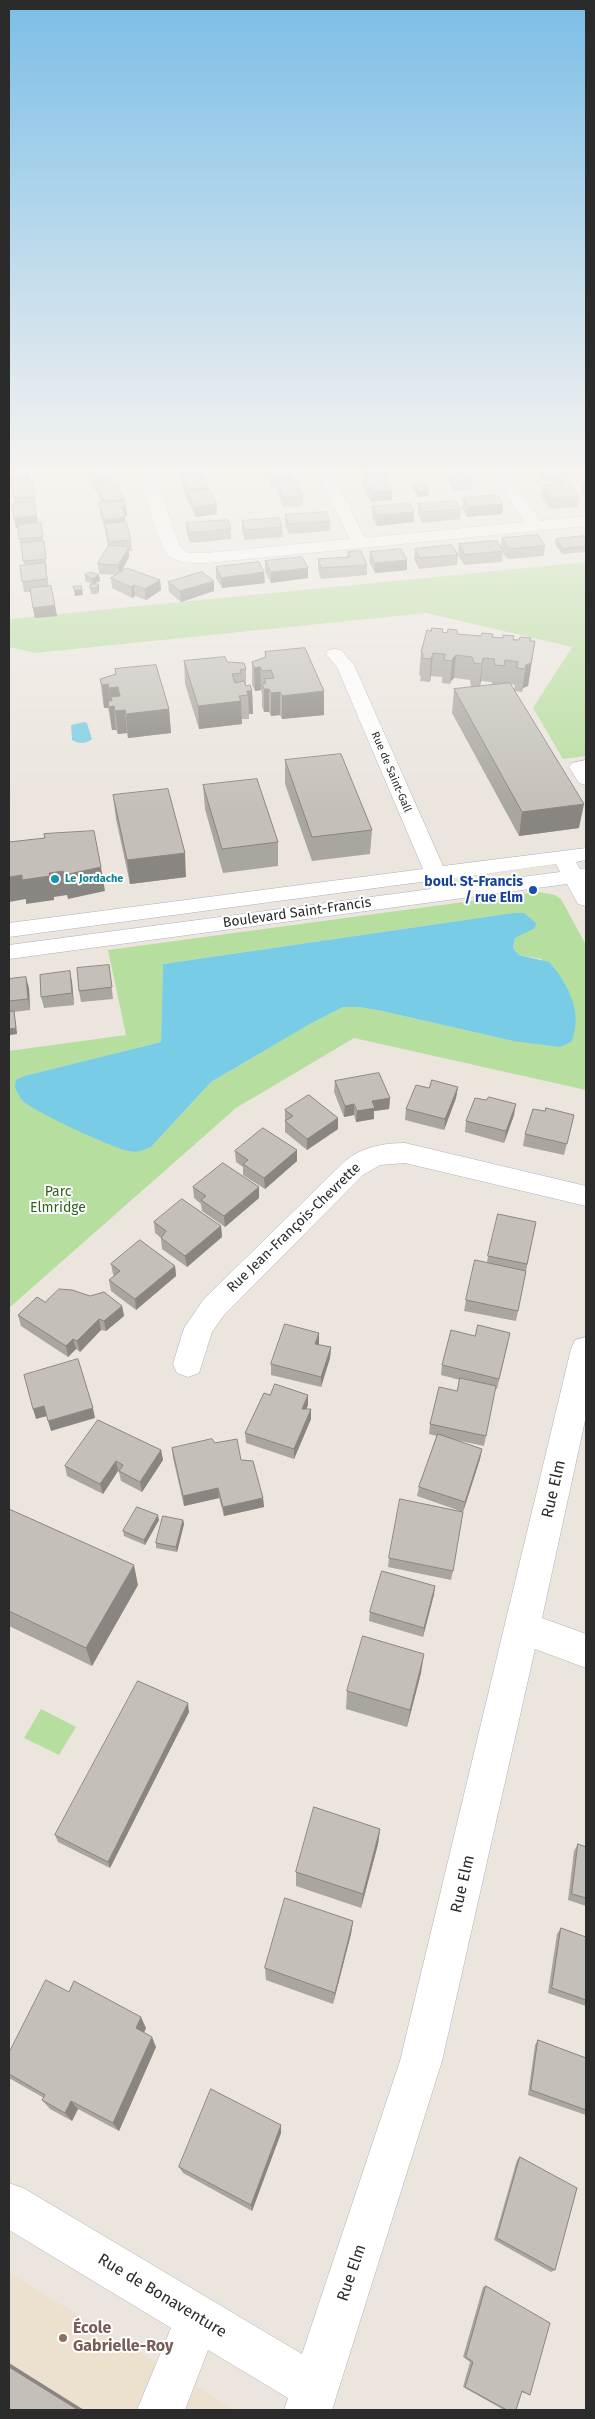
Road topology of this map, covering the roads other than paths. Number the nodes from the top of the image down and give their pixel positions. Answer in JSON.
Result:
{"nodes":[{"id":1,"x":335,"y":654,"type":"dead end"},
{"id":2,"x":586,"y":766,"type":"edge"},
{"id":3,"x":586,"y":778,"type":"edge"},
{"id":4,"x":586,"y":854,"type":"edge"},
{"id":5,"x":575,"y":869,"type":"edge"},
{"id":6,"x":440,"y":883,"type":"junction"},
{"id":7,"x":586,"y":899,"type":"edge"},
{"id":8,"x":9,"y":930,"type":"edge"},
{"id":9,"x":9,"y":952,"type":"edge"},
{"id":10,"x":586,"y":1196,"type":"edge"},
{"id":11,"x":586,"y":1348,"type":"edge"},
{"id":12,"x":188,"y":1364,"type":"dead end"},
{"id":13,"x":523,"y":1628,"type":"junction"},
{"id":14,"x":586,"y":1651,"type":"edge"},
{"id":15,"x":9,"y":2205,"type":"edge"},
{"id":16,"x":198,"y":2317,"type":"junction"},
{"id":17,"x":312,"y":2399,"type":"edge"},
{"id":18,"x":161,"y":2410,"type":"edge"}],
"edges":[{"from":1,"to":6,"type":"street","name":"Rue de Saint-Gall"},
{"from":2,"to":3,"type":"street"},
{"from":4,"to":5,"type":"street","name":"Boulevard Saint-Francis"},
{"from":5,"to":6,"type":"street","name":"Boulevard Saint-Francis"},
{"from":5,"to":7,"type":"street"},
{"from":6,"to":8,"type":"street","name":"Boulevard Saint-Francis"},
{"from":6,"to":9,"type":"street","name":"Boulevard Saint-Francis"},
{"from":10,"to":12,"type":"street","name":"Rue Jean-François-Chevrette"},
{"from":11,"to":13,"type":"street","name":"Rue Elm"},
{"from":13,"to":14,"type":"street"},
{"from":13,"to":17,"type":"street","name":"Rue Elm"},
{"from":15,"to":16,"type":"street","name":"Rue de Bonaventure"},
{"from":16,"to":17,"type":"street","name":"Rue de Bonaventure"},
{"from":16,"to":18,"type":"street"}]}
